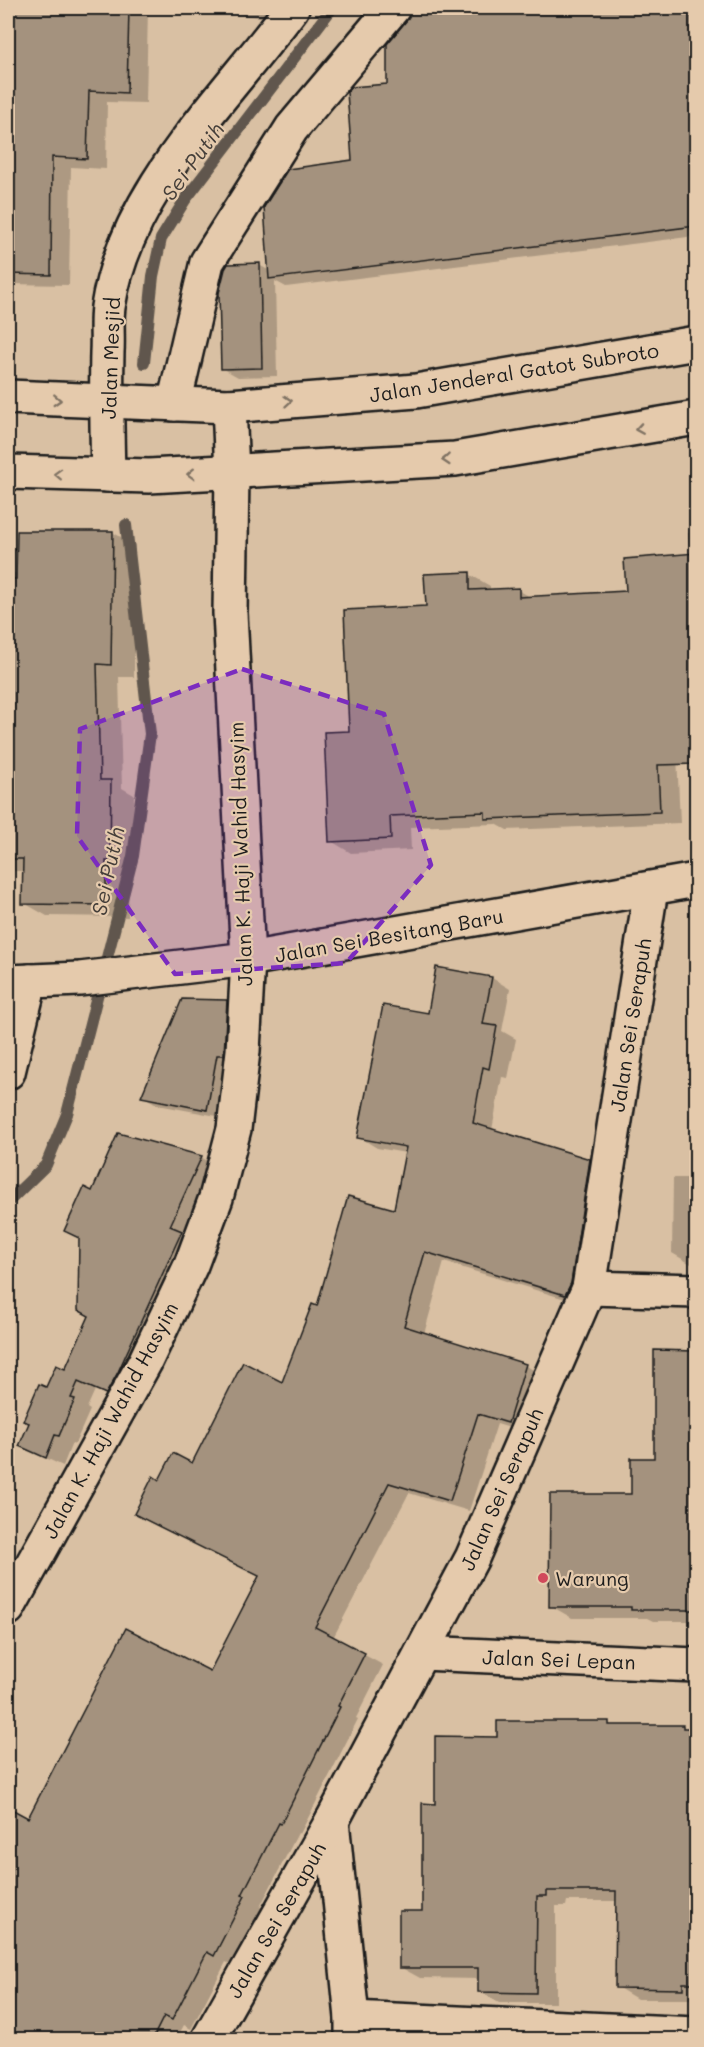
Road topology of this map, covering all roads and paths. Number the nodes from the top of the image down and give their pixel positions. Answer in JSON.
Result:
{"nodes":[{"id":1,"x":292,"y":8,"type":"edge"},
{"id":2,"x":393,"y":8,"type":"edge"},
{"id":3,"x":696,"y":343,"type":"edge"},
{"id":4,"x":8,"y":397,"type":"edge"},
{"id":5,"x":106,"y":402,"type":"junction"},
{"id":6,"x":174,"y":404,"type":"junction"},
{"id":7,"x":229,"y":406,"type":"junction"},
{"id":8,"x":696,"y":418,"type":"edge"},
{"id":9,"x":8,"y":472,"type":"edge"},
{"id":10,"x":232,"y":473,"type":"junction"},
{"id":11,"x":108,"y":475,"type":"junction"},
{"id":12,"x":696,"y":880,"type":"edge"},
{"id":13,"x":651,"y":889,"type":"junction"},
{"id":14,"x":248,"y":959,"type":"junction"},
{"id":15,"x":19,"y":982,"type":"edge"},
{"id":16,"x":8,"y":1072,"type":"edge"},
{"id":17,"x":589,"y":1288,"type":"junction"},
{"id":18,"x":696,"y":1291,"type":"edge"},
{"id":19,"x":8,"y":1608,"type":"edge"},
{"id":20,"x":422,"y":1653,"type":"junction"},
{"id":21,"x":696,"y":1665,"type":"edge"},
{"id":22,"x":332,"y":1821,"type":"junction"},
{"id":23,"x":352,"y":2029,"type":"edge"},
{"id":24,"x":696,"y":2034,"type":"edge"},
{"id":25,"x":208,"y":2040,"type":"edge"}],
"edges":[{"from":1,"to":5,"type":"street","name":"Jalan Mesjid"},
{"from":2,"to":6,"type":"street"},
{"from":7,"to":3,"type":"street","name":"Jalan Jenderal Gatot Subroto","one_way":true},
{"from":4,"to":5,"type":"street","name":"Jalan Jenderal Gatot Subroto","one_way":true},
{"from":5,"to":6,"type":"street","name":"Jalan Jenderal Gatot Subroto"},
{"from":5,"to":11,"type":"street","name":"Jalan Mesjid"},
{"from":6,"to":7,"type":"street","name":"Jalan Jenderal Gatot Subroto"},
{"from":7,"to":10,"type":"street","name":"Jalan K. Haji Wahid Hasyim"},
{"from":8,"to":10,"type":"street","one_way":true},
{"from":11,"to":9,"type":"street","one_way":true},
{"from":10,"to":11,"type":"street","one_way":true},
{"from":10,"to":14,"type":"street","name":"Jalan K. Haji Wahid Hasyim"},
{"from":12,"to":13,"type":"street","name":"Jalan Sei Besitang Baru"},
{"from":13,"to":14,"type":"street","name":"Jalan Sei Besitang Baru"},
{"from":13,"to":17,"type":"street","name":"Jalan Sei Serapuh"},
{"from":14,"to":15,"type":"street","name":"Jalan Sei Besitang Baru"},
{"from":14,"to":19,"type":"street","name":"Jalan K. Haji Wahid Hasyim"},
{"from":15,"to":16,"type":"street"},
{"from":17,"to":18,"type":"street"},
{"from":17,"to":20,"type":"street","name":"Jalan Sei Serapuh"},
{"from":20,"to":21,"type":"street","name":"Jalan Sei Lepan"},
{"from":20,"to":22,"type":"street","name":"Jalan Sei Serapuh"},
{"from":22,"to":23,"type":"street"},
{"from":22,"to":25,"type":"street","name":"Jalan Sei Serapuh"},
{"from":23,"to":24,"type":"street"}]}
